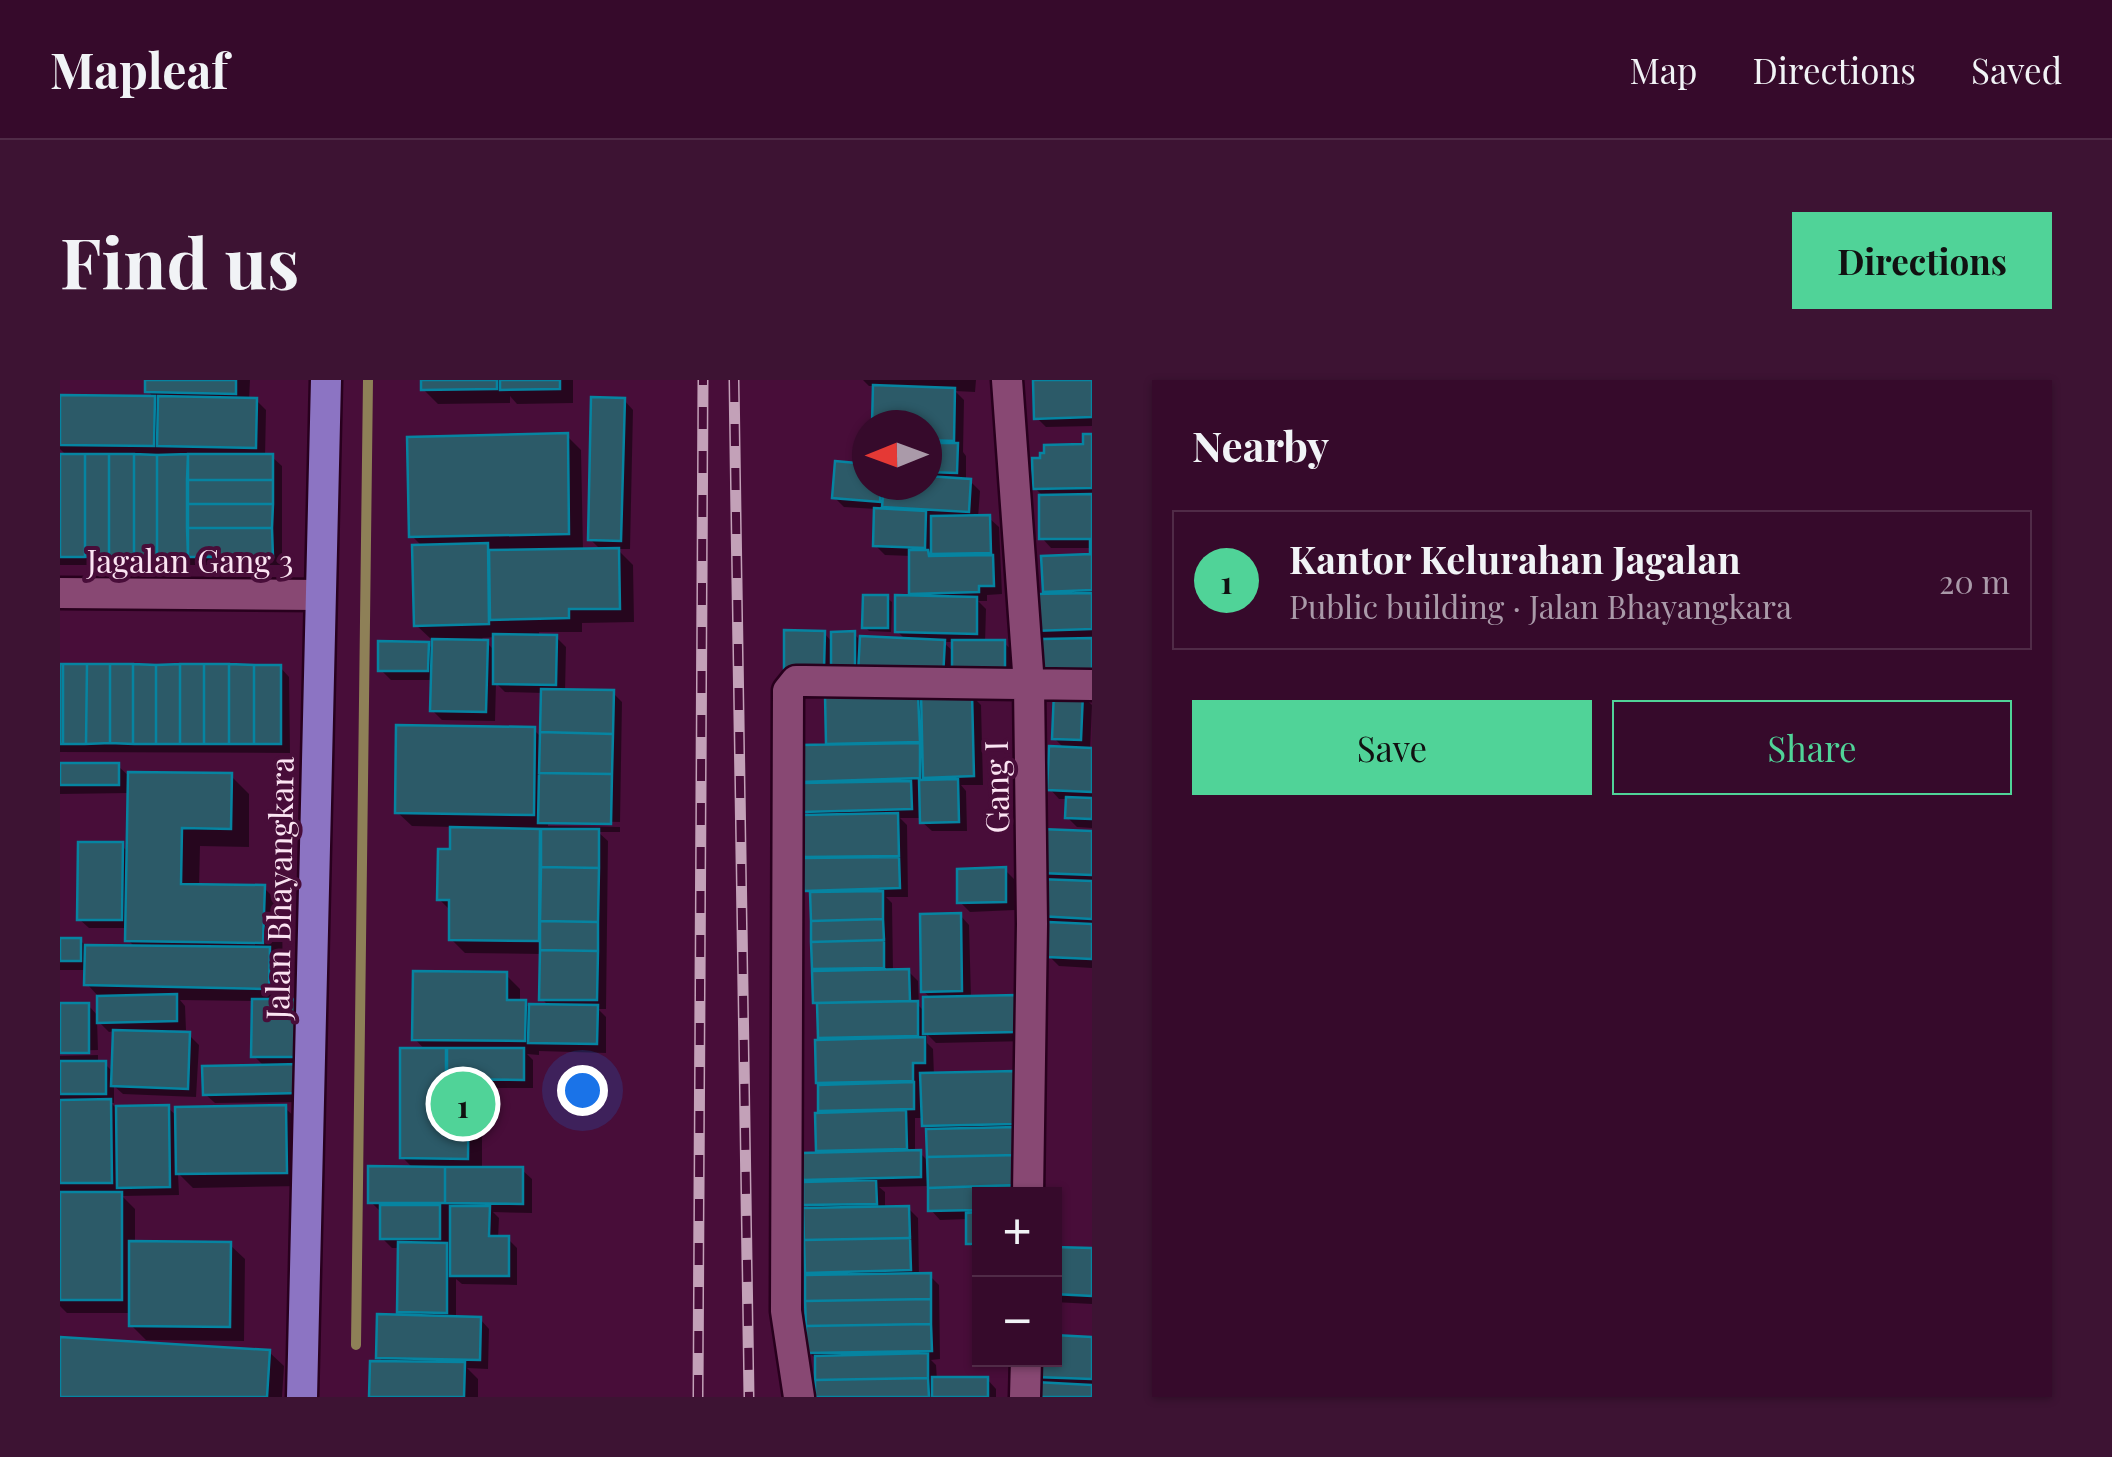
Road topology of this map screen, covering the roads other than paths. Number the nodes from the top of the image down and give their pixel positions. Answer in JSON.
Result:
{"nodes":[{"id":1,"x":326,"y":380,"type":"edge"},
{"id":2,"x":1008,"y":380,"type":"edge"},
{"id":3,"x":60,"y":593,"type":"edge"},
{"id":4,"x":320,"y":595,"type":"junction"},
{"id":5,"x":1092,"y":685,"type":"edge"},
{"id":6,"x":1029,"y":686,"type":"junction"},
{"id":7,"x":1028,"y":1187,"type":"edge"},
{"id":8,"x":1026,"y":1367,"type":"edge"},
{"id":9,"x":302,"y":1397,"type":"edge"},
{"id":10,"x":799,"y":1397,"type":"edge"},
{"id":11,"x":1025,"y":1397,"type":"edge"}],
"edges":[{"from":1,"to":4,"type":"main road","name":"Jalan Bhayangkara"},
{"from":2,"to":6,"type":"street","name":"Gang I"},
{"from":3,"to":4,"type":"street","name":"Jagalan Gang 3"},
{"from":4,"to":9,"type":"main road","name":"Jalan Bhayangkara"},
{"from":5,"to":6,"type":"street"},
{"from":6,"to":7,"type":"street","name":"Gang I"},
{"from":6,"to":10,"type":"street"},
{"from":8,"to":11,"type":"street"}]}
